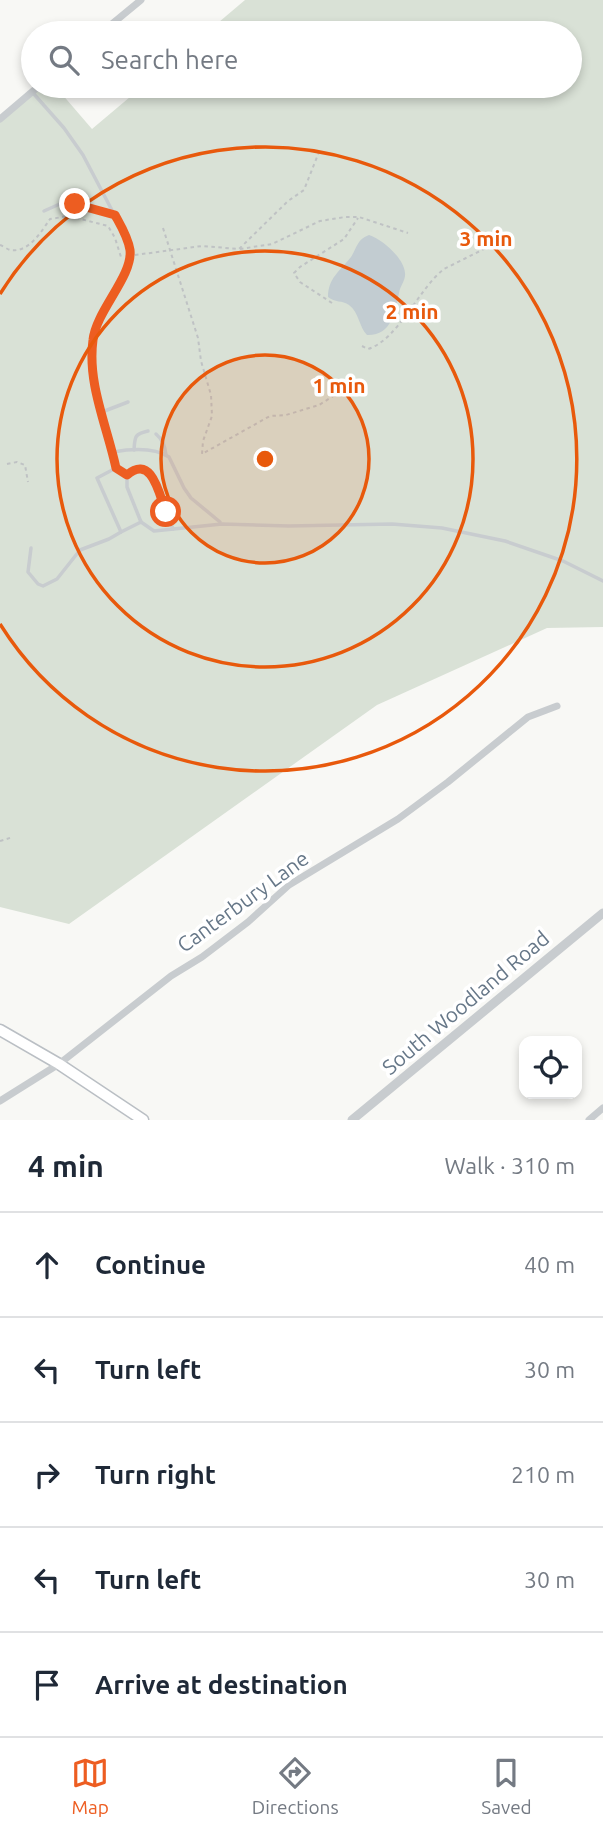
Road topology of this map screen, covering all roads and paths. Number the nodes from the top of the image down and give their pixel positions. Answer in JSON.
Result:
{"nodes":[{"id":1,"x":141,"y":0,"type":"edge"},
{"id":2,"x":116,"y":21,"type":"edge"},
{"id":3,"x":25,"y":98,"type":"edge"},
{"id":4,"x":37,"y":98,"type":"edge"},
{"id":5,"x":0,"y":119,"type":"edge"},
{"id":6,"x":319,"y":152,"type":"dead end"},
{"id":7,"x":44,"y":211,"type":"dead end"},
{"id":8,"x":115,"y":215,"type":"junction"},
{"id":9,"x":359,"y":217,"type":"junction"},
{"id":10,"x":163,"y":228,"type":"dead end"},
{"id":11,"x":408,"y":233,"type":"dead end"},
{"id":12,"x":506,"y":238,"type":"dead end"},
{"id":13,"x":0,"y":244,"type":"edge"},
{"id":14,"x":239,"y":249,"type":"junction"},
{"id":15,"x":170,"y":250,"type":"junction"},
{"id":16,"x":130,"y":255,"type":"junction"},
{"id":17,"x":332,"y":303,"type":"dead end"},
{"id":18,"x":362,"y":346,"type":"dead end"},
{"id":19,"x":349,"y":395,"type":"dead end"},
{"id":20,"x":128,"y":402,"type":"dead end"},
{"id":21,"x":102,"y":412,"type":"junction"},
{"id":22,"x":148,"y":431,"type":"dead end"},
{"id":23,"x":156,"y":435,"type":"dead end"},
{"id":24,"x":134,"y":450,"type":"junction"},
{"id":25,"x":112,"y":452,"type":"junction"},
{"id":26,"x":166,"y":455,"type":"junction"},
{"id":27,"x":7,"y":464,"type":"dead end"},
{"id":28,"x":116,"y":468,"type":"junction"},
{"id":29,"x":127,"y":475,"type":"junction"},
{"id":30,"x":28,"y":482,"type":"dead end"},
{"id":31,"x":141,"y":522,"type":"junction"},
{"id":32,"x":222,"y":524,"type":"junction"},
{"id":33,"x":173,"y":529,"type":"junction"},
{"id":34,"x":121,"y":532,"type":"junction"},
{"id":35,"x":32,"y":548,"type":"dead end"},
{"id":36,"x":603,"y":581,"type":"edge"},
{"id":37,"x":557,"y":706,"type":"dead end"},
{"id":38,"x":13,"y":837,"type":"dead end"},
{"id":39,"x":0,"y":841,"type":"edge"},
{"id":40,"x":603,"y":913,"type":"edge"},
{"id":41,"x":0,"y":1030,"type":"edge"},
{"id":42,"x":59,"y":1064,"type":"junction"},
{"id":43,"x":0,"y":1101,"type":"edge"},
{"id":44,"x":603,"y":1108,"type":"edge"},
{"id":45,"x":143,"y":1120,"type":"edge"},
{"id":46,"x":352,"y":1120,"type":"edge"},
{"id":47,"x":589,"y":1120,"type":"edge"}],
"edges":[{"from":1,"to":2,"type":"street"},
{"from":3,"to":5,"type":"street"},
{"from":4,"to":8,"type":"lane"},
{"from":6,"to":14,"type":"path"},
{"from":7,"to":8,"type":"lane"},
{"from":8,"to":16,"type":"lane"},
{"from":9,"to":11,"type":"path"},
{"from":9,"to":14,"type":"path"},
{"from":9,"to":17,"type":"path"},
{"from":10,"to":15,"type":"path"},
{"from":12,"to":18,"type":"path"},
{"from":13,"to":16,"type":"path"},
{"from":14,"to":15,"type":"path"},
{"from":15,"to":16,"type":"path"},
{"from":15,"to":19,"type":"path"},
{"from":16,"to":21,"type":"lane"},
{"from":20,"to":21,"type":"lane"},
{"from":21,"to":25,"type":"lane"},
{"from":22,"to":24,"type":"lane"},
{"from":23,"to":26,"type":"lane"},
{"from":24,"to":25,"type":"lane"},
{"from":24,"to":26,"type":"lane"},
{"from":25,"to":28,"type":"lane"},
{"from":26,"to":32,"type":"lane"},
{"from":27,"to":30,"type":"path"},
{"from":28,"to":29,"type":"lane"},
{"from":28,"to":34,"type":"lane"},
{"from":29,"to":31,"type":"lane"},
{"from":29,"to":33,"type":"lane"},
{"from":31,"to":33,"type":"lane"},
{"from":31,"to":34,"type":"lane"},
{"from":32,"to":33,"type":"lane"},
{"from":32,"to":36,"type":"lane"},
{"from":34,"to":35,"type":"lane"},
{"from":37,"to":42,"type":"street","name":"Canterbury Lane"},
{"from":38,"to":39,"type":"path"},
{"from":40,"to":46,"type":"street","name":"South Woodland Road"},
{"from":41,"to":42,"type":"main road"},
{"from":42,"to":43,"type":"street","name":"Canterbury Lane"},
{"from":42,"to":45,"type":"main road"},
{"from":44,"to":47,"type":"street"}]}
